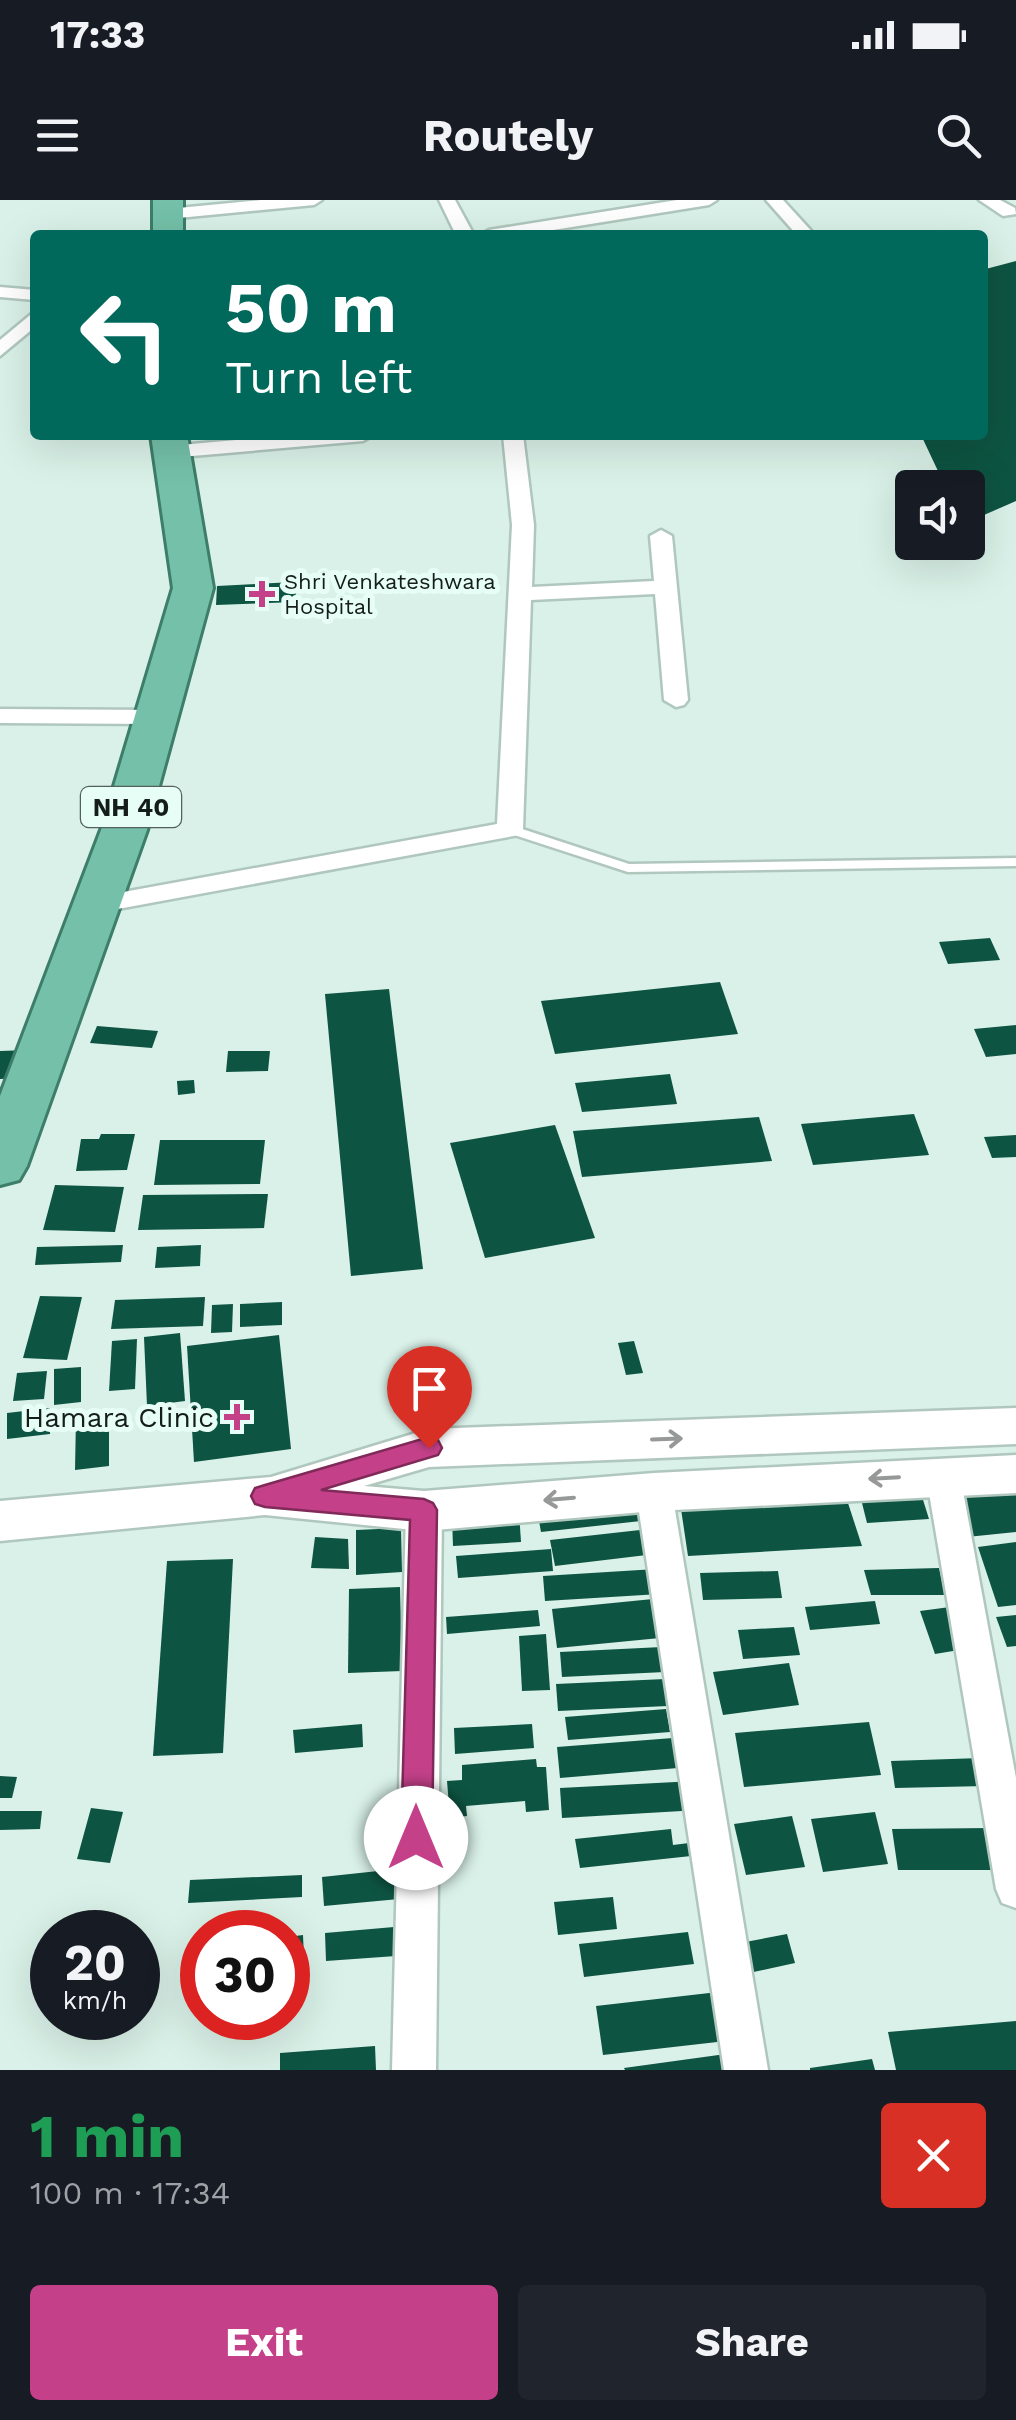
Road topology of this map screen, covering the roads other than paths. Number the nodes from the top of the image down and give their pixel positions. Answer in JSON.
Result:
{"nodes":[{"id":1,"x":314,"y":200,"type":"edge"},
{"id":2,"x":447,"y":200,"type":"edge"},
{"id":3,"x":709,"y":200,"type":"edge"},
{"id":4,"x":774,"y":200,"type":"edge"},
{"id":5,"x":986,"y":200,"type":"edge"},
{"id":6,"x":618,"y":207,"type":"edge"},
{"id":7,"x":1009,"y":212,"type":"dead end"},
{"id":8,"x":168,"y":216,"type":"edge"},
{"id":9,"x":462,"y":230,"type":"edge"},
{"id":10,"x":512,"y":230,"type":"edge"},
{"id":11,"x":635,"y":230,"type":"edge"},
{"id":12,"x":801,"y":230,"type":"edge"},
{"id":13,"x":0,"y":292,"type":"edge"},
{"id":14,"x":30,"y":295,"type":"edge"},
{"id":15,"x":30,"y":322,"type":"edge"},
{"id":16,"x":0,"y":350,"type":"edge"},
{"id":17,"x":242,"y":440,"type":"edge"},
{"id":18,"x":513,"y":440,"type":"edge"},
{"id":19,"x":169,"y":443,"type":"edge"},
{"id":20,"x":661,"y":536,"type":"dead end"},
{"id":21,"x":666,"y":587,"type":"junction"},
{"id":22,"x":520,"y":594,"type":"junction"},
{"id":23,"x":676,"y":700,"type":"dead end"},
{"id":24,"x":0,"y":716,"type":"edge"},
{"id":25,"x":156,"y":718,"type":"junction"},
{"id":26,"x":510,"y":830,"type":"junction"},
{"id":27,"x":1016,"y":862,"type":"edge"},
{"id":28,"x":96,"y":905,"type":"junction"},
{"id":29,"x":0,"y":1166,"type":"edge"},
{"id":30,"x":1016,"y":1426,"type":"edge"},
{"id":31,"x":1016,"y":1474,"type":"edge"},
{"id":32,"x":943,"y":1475,"type":"junction"},
{"id":33,"x":654,"y":1492,"type":"junction"},
{"id":34,"x":265,"y":1496,"type":"junction"},
{"id":35,"x":424,"y":1510,"type":"junction"},
{"id":36,"x":0,"y":1521,"type":"edge"},
{"id":37,"x":1016,"y":1889,"type":"edge"},
{"id":38,"x":414,"y":2070,"type":"edge"},
{"id":39,"x":746,"y":2070,"type":"edge"}],
"edges":[{"from":1,"to":8,"type":"street"},
{"from":2,"to":9,"type":"street"},
{"from":3,"to":6,"type":"street"},
{"from":4,"to":12,"type":"street"},
{"from":5,"to":7,"type":"street"},
{"from":6,"to":10,"type":"street"},
{"from":6,"to":11,"type":"street"},
{"from":13,"to":14,"type":"street"},
{"from":15,"to":16,"type":"street"},
{"from":17,"to":19,"type":"street"},
{"from":18,"to":22,"type":"street"},
{"from":19,"to":25,"type":"highway","number":"NH 40"},
{"from":20,"to":21,"type":"street"},
{"from":21,"to":22,"type":"street"},
{"from":21,"to":23,"type":"street"},
{"from":22,"to":26,"type":"street"},
{"from":24,"to":25,"type":"street"},
{"from":25,"to":28,"type":"highway","number":"NH 40"},
{"from":26,"to":27,"type":"lane"},
{"from":26,"to":28,"type":"street"},
{"from":28,"to":29,"type":"highway","number":"NH 40"},
{"from":34,"to":30,"type":"street","one_way":true},
{"from":31,"to":32,"type":"street"},
{"from":32,"to":33,"type":"street","one_way":true},
{"from":32,"to":37,"type":"street"},
{"from":33,"to":35,"type":"street","one_way":true},
{"from":33,"to":39,"type":"street"},
{"from":34,"to":35,"type":"street"},
{"from":34,"to":36,"type":"street"},
{"from":35,"to":38,"type":"street"}]}
